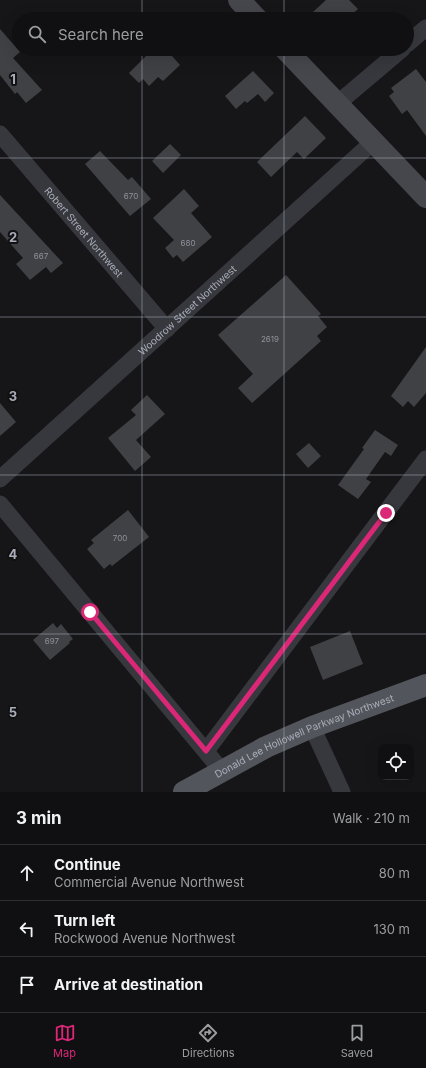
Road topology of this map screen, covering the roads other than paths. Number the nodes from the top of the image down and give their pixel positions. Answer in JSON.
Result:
{"nodes":[{"id":1,"x":239,"y":0,"type":"edge"},
{"id":2,"x":250,"y":12,"type":"edge"},
{"id":3,"x":426,"y":28,"type":"edge"},
{"id":4,"x":414,"y":38,"type":"edge"},
{"id":5,"x":292,"y":56,"type":"edge"},
{"id":6,"x":394,"y":56,"type":"edge"},
{"id":7,"x":337,"y":104,"type":"junction"},
{"id":8,"x":0,"y":134,"type":"edge"},
{"id":9,"x":373,"y":142,"type":"junction"},
{"id":10,"x":426,"y":197,"type":"edge"},
{"id":11,"x":167,"y":329,"type":"junction"},
{"id":12,"x":426,"y":459,"type":"edge"},
{"id":13,"x":0,"y":479,"type":"edge"},
{"id":14,"x":0,"y":504,"type":"edge"},
{"id":15,"x":426,"y":685,"type":"edge"},
{"id":16,"x":312,"y":727,"type":"junction"},
{"id":17,"x":206,"y":751,"type":"junction"},
{"id":18,"x":222,"y":771,"type":"junction"},
{"id":19,"x":184,"y":792,"type":"edge"},
{"id":20,"x":342,"y":792,"type":"edge"}],
"edges":[{"from":1,"to":2,"type":"main road"},
{"from":3,"to":4,"type":"street"},
{"from":5,"to":7,"type":"main road"},
{"from":6,"to":7,"type":"street"},
{"from":7,"to":9,"type":"main road"},
{"from":8,"to":11,"type":"street","name":"Robert Street Northwest"},
{"from":9,"to":10,"type":"main road"},
{"from":9,"to":11,"type":"street","name":"Woodrow Street Northwest"},
{"from":11,"to":13,"type":"street","name":"Woodrow Street Northwest"},
{"from":12,"to":17,"type":"street"},
{"from":14,"to":17,"type":"street"},
{"from":15,"to":16,"type":"main road","name":"Donald Lee Hollowell Parkway Northwest"},
{"from":16,"to":18,"type":"main road","name":"Donald Lee Hollowell Parkway Northwest"},
{"from":16,"to":20,"type":"street"},
{"from":17,"to":18,"type":"street"},
{"from":18,"to":19,"type":"main road","name":"Donald Lee Hollowell Parkway Northwest"}]}
